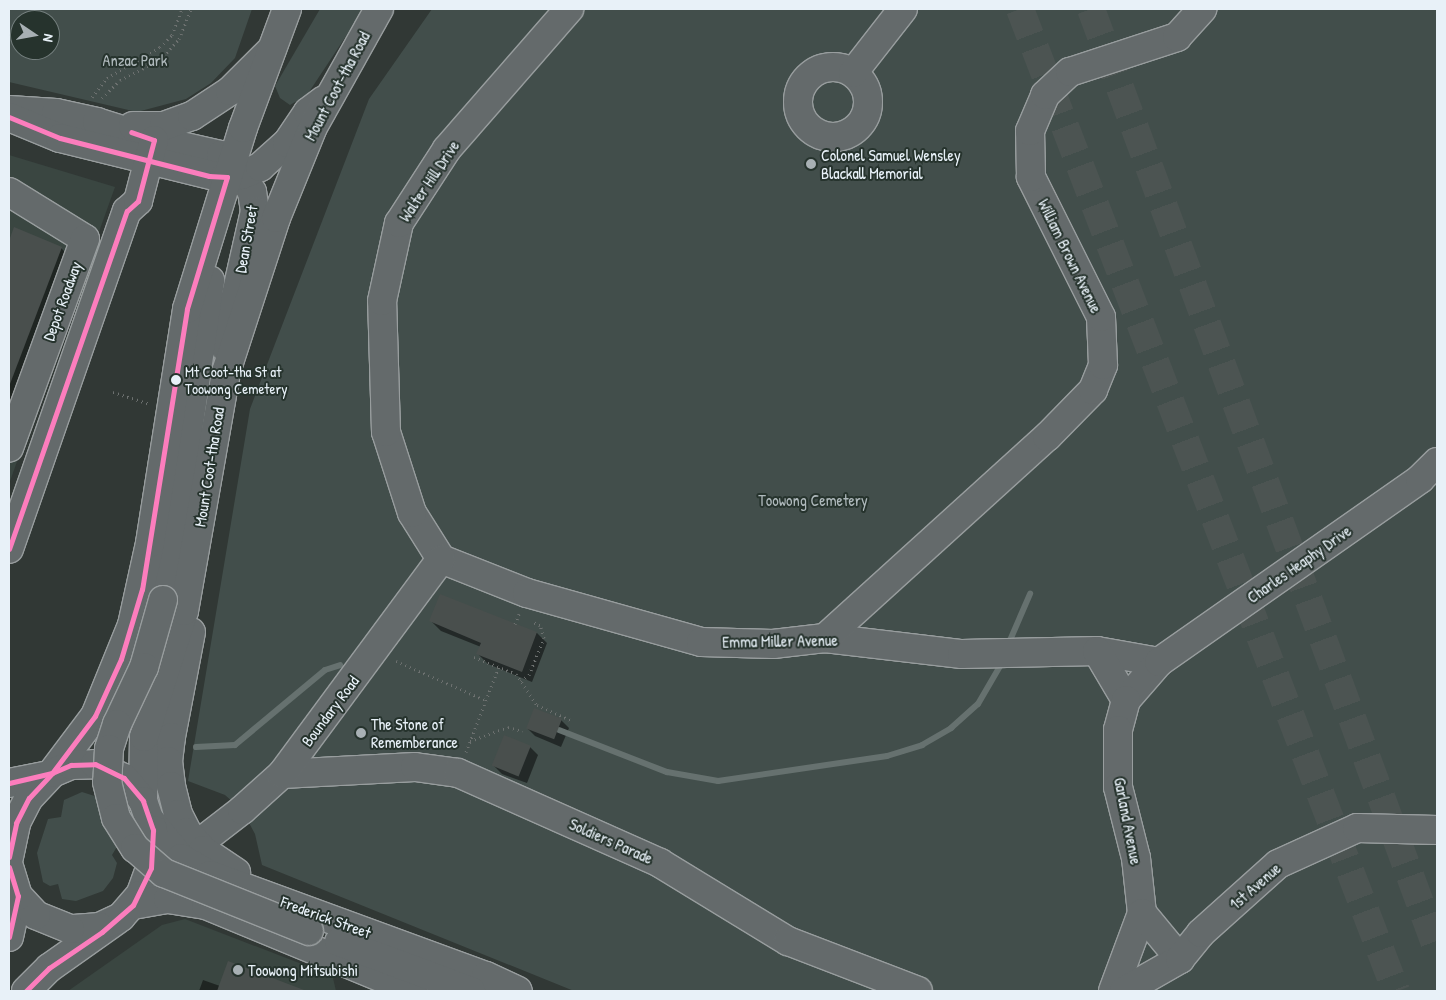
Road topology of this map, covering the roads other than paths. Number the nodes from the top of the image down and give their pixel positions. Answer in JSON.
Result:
{"nodes":[{"id":1,"x":287,"y":9,"type":"edge"},
{"id":2,"x":299,"y":9,"type":"edge"},
{"id":3,"x":379,"y":9,"type":"edge"},
{"id":4,"x":569,"y":9,"type":"edge"},
{"id":5,"x":903,"y":9,"type":"edge"},
{"id":6,"x":1202,"y":9,"type":"edge"},
{"id":7,"x":273,"y":47,"type":"junction"},
{"id":8,"x":853,"y":73,"type":"dead end"},
{"id":9,"x":326,"y":99,"type":"junction"},
{"id":10,"x":9,"y":110,"type":"edge"},
{"id":11,"x":104,"y":113,"type":"junction"},
{"id":12,"x":9,"y":117,"type":"edge"},
{"id":13,"x":152,"y":150,"type":"junction"},
{"id":14,"x":234,"y":171,"type":"junction"},
{"id":15,"x":9,"y":192,"type":"edge"},
{"id":16,"x":217,"y":209,"type":"junction"},
{"id":17,"x":219,"y":401,"type":"junction"},
{"id":18,"x":9,"y":448,"type":"edge"},
{"id":19,"x":1432,"y":473,"type":"edge"},
{"id":20,"x":9,"y":549,"type":"edge"},
{"id":21,"x":441,"y":559,"type":"junction"},
{"id":22,"x":191,"y":576,"type":"junction"},
{"id":23,"x":825,"y":638,"type":"junction"},
{"id":24,"x":1097,"y":651,"type":"junction"},
{"id":25,"x":1159,"y":662,"type":"junction"},
{"id":26,"x":1126,"y":700,"type":"junction"},
{"id":27,"x":51,"y":774,"type":"junction"},
{"id":28,"x":282,"y":774,"type":"junction"},
{"id":29,"x":9,"y":783,"type":"edge"},
{"id":30,"x":147,"y":811,"type":"junction"},
{"id":31,"x":1437,"y":830,"type":"edge"},
{"id":32,"x":198,"y":844,"type":"junction"},
{"id":33,"x":9,"y":857,"type":"edge"},
{"id":34,"x":9,"y":867,"type":"edge"},
{"id":35,"x":18,"y":896,"type":"junction"},
{"id":36,"x":285,"y":901,"type":"junction"},
{"id":37,"x":127,"y":911,"type":"junction"},
{"id":38,"x":1142,"y":913,"type":"junction"},
{"id":39,"x":9,"y":937,"type":"edge"},
{"id":40,"x":1180,"y":958,"type":"junction"},
{"id":41,"x":375,"y":984,"type":"edge"},
{"id":42,"x":26,"y":991,"type":"edge"},
{"id":43,"x":414,"y":991,"type":"edge"},
{"id":44,"x":471,"y":991,"type":"edge"},
{"id":45,"x":518,"y":991,"type":"edge"},
{"id":46,"x":918,"y":991,"type":"edge"},
{"id":47,"x":1113,"y":991,"type":"edge"},
{"id":48,"x":1124,"y":991,"type":"edge"}],
"edges":[{"from":1,"to":7,"type":"main road"},
{"from":2,"to":7,"type":"main road"},
{"from":3,"to":9,"type":"main road","name":"Mount Coot-tha Road"},
{"from":4,"to":21,"type":"main road","name":"Walter Hill Drive"},
{"from":5,"to":8,"type":"main road"},
{"from":6,"to":23,"type":"main road","name":"William Brown Avenue"},
{"from":7,"to":11,"type":"main road"},
{"from":7,"to":14,"type":"main road"},
{"from":9,"to":14,"type":"main road"},
{"from":9,"to":17,"type":"main road","name":"Mount Coot-tha Road"},
{"from":10,"to":11,"type":"main road"},
{"from":11,"to":13,"type":"main road"},
{"from":12,"to":13,"type":"main road"},
{"from":13,"to":14,"type":"main road"},
{"from":13,"to":20,"type":"main road"},
{"from":14,"to":16,"type":"main road"},
{"from":14,"to":17,"type":"main road","name":"Dean Street"},
{"from":15,"to":18,"type":"main road","name":"Depot Roadway"},
{"from":16,"to":27,"type":"main road"},
{"from":16,"to":44,"type":"main road","bridge":true},
{"from":17,"to":22,"type":"main road","name":"Mount Coot-tha Road"},
{"from":19,"to":25,"type":"main road","name":"Charles Heaphy Drive"},
{"from":21,"to":23,"type":"main road","name":"Emma Miller Avenue"},
{"from":21,"to":28,"type":"main road","name":"Boundary Road"},
{"from":22,"to":30,"type":"main road","name":"Mount Coot-tha Road"},
{"from":22,"to":32,"type":"main road"},
{"from":23,"to":24,"type":"main road","name":"Emma Miller Avenue"},
{"from":24,"to":25,"type":"main road","name":"Emma Miller Avenue"},
{"from":24,"to":26,"type":"main road"},
{"from":25,"to":26,"type":"main road","name":"Charles Heaphy Drive"},
{"from":26,"to":38,"type":"main road","name":"Garland Avenue"},
{"from":27,"to":29,"type":"main road","name":"Frederick Street"},
{"from":27,"to":30,"type":"main road","name":"Frederick Street"},
{"from":27,"to":33,"type":"main road"},
{"from":28,"to":32,"type":"main road","name":"Boundary Road"},
{"from":28,"to":46,"type":"main road","name":"Soldiers Parade"},
{"from":30,"to":36,"type":"main road","name":"Frederick Street"},
{"from":30,"to":37,"type":"main road","name":"Mount Coot-tha Road"},
{"from":31,"to":40,"type":"main road","name":"1st Avenue"},
{"from":32,"to":36,"type":"main road"},
{"from":34,"to":35,"type":"main road"},
{"from":35,"to":37,"type":"main road"},
{"from":35,"to":39,"type":"main road"},
{"from":36,"to":45,"type":"main road","name":"Frederick Street"},
{"from":37,"to":41,"type":"main road","name":"Frederick Street"},
{"from":37,"to":42,"type":"main road"},
{"from":38,"to":40,"type":"main road"},
{"from":38,"to":47,"type":"main road"},
{"from":40,"to":48,"type":"main road","name":"1st Avenue"},
{"from":41,"to":43,"type":"main road","name":"Frederick Street"}]}
